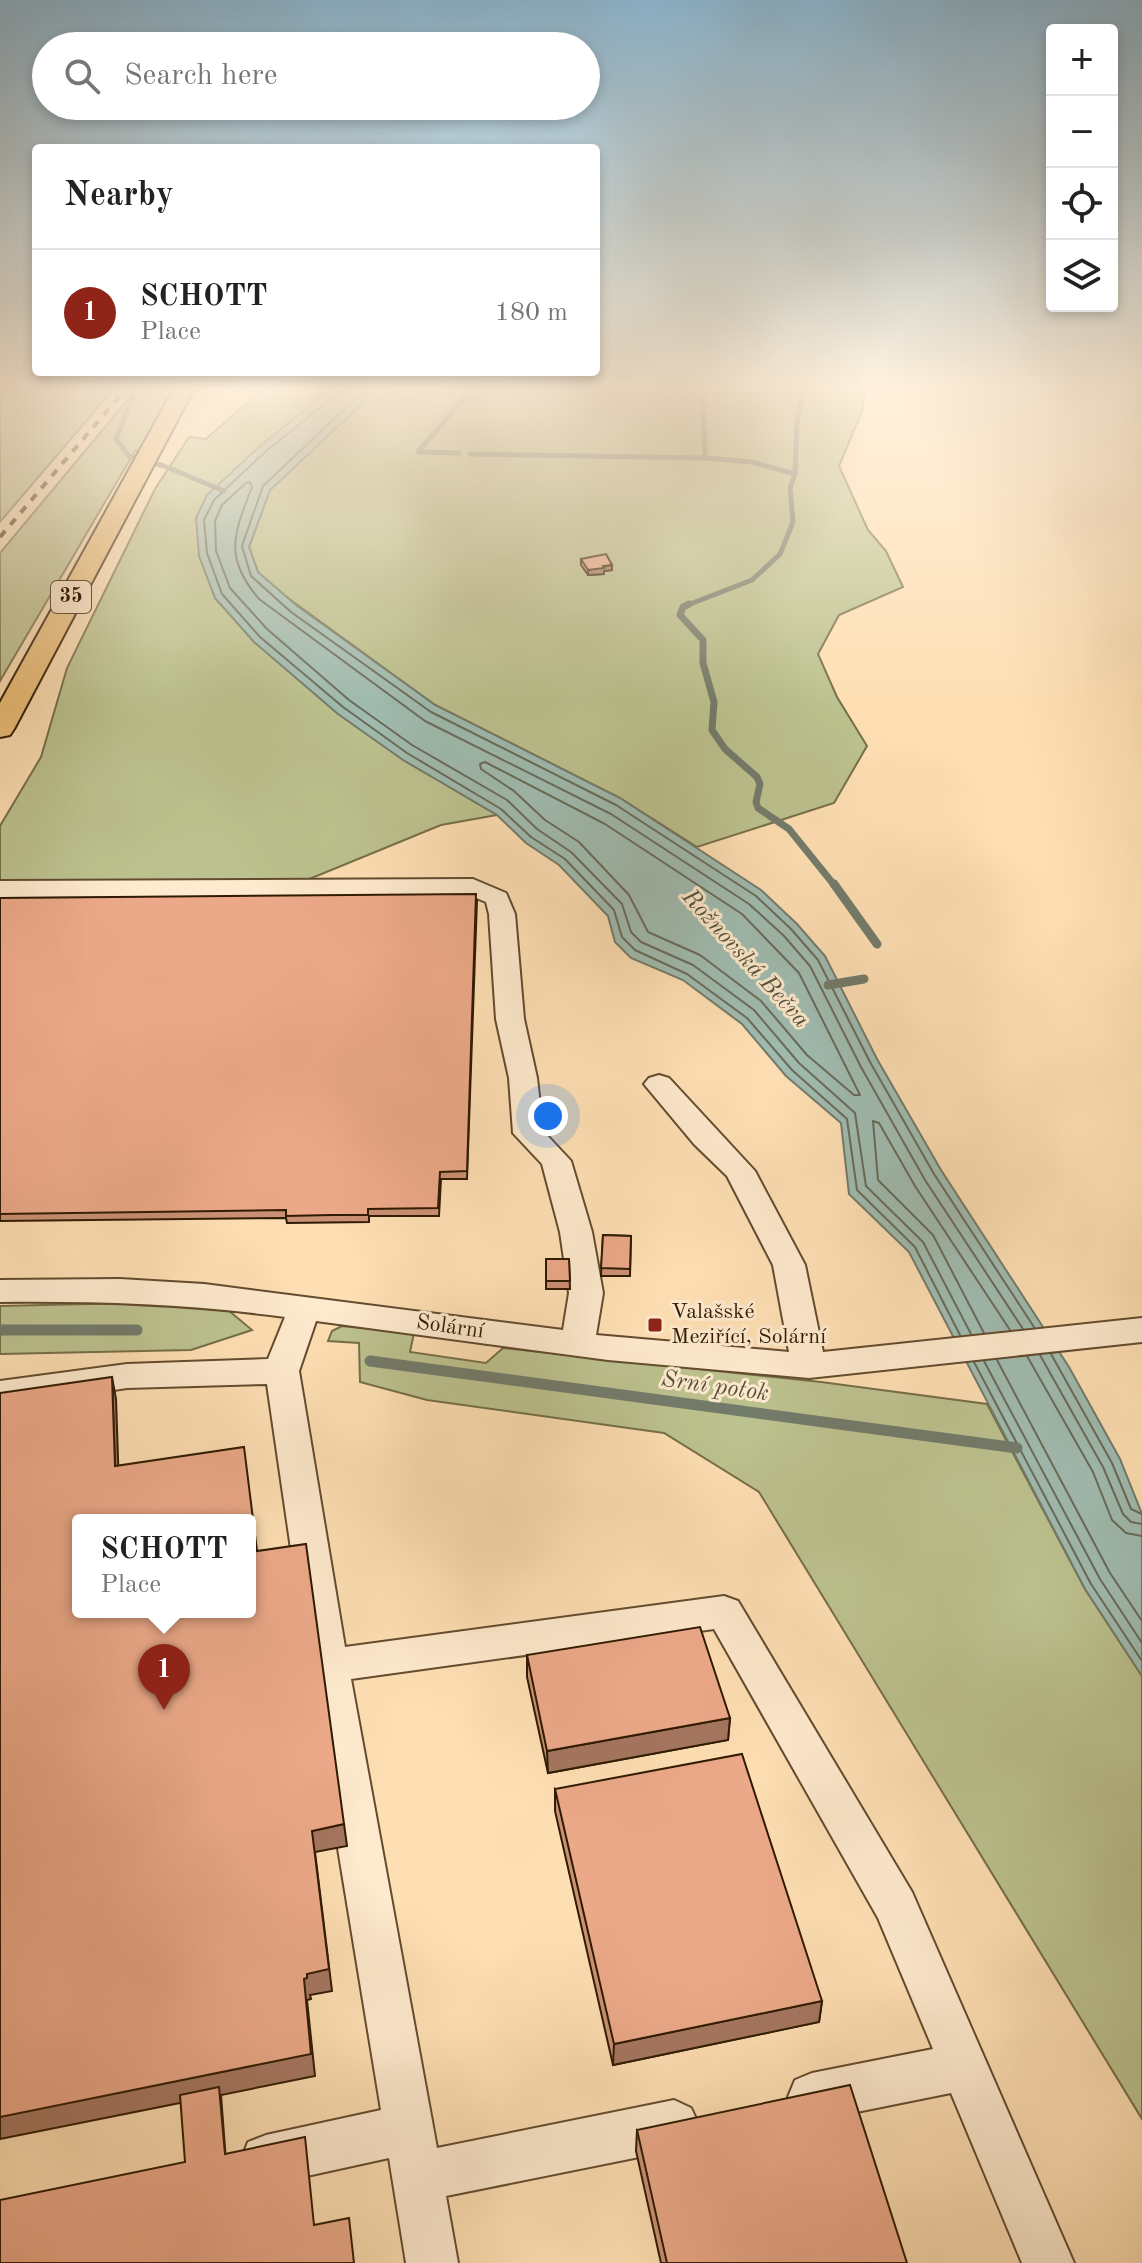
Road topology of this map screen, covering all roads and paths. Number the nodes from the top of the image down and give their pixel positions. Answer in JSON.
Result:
{"nodes":[{"id":1,"x":129,"y":491,"type":"edge"},
{"id":2,"x":0,"y":729,"type":"edge"},
{"id":3,"x":0,"y":889,"type":"edge"},
{"id":4,"x":659,"y":1084,"type":"dead end"},
{"id":5,"x":0,"y":1291,"type":"edge"},
{"id":6,"x":305,"y":1309,"type":"junction"},
{"id":7,"x":1142,"y":1330,"type":"edge"},
{"id":8,"x":578,"y":1344,"type":"junction"},
{"id":9,"x":809,"y":1366,"type":"junction"},
{"id":10,"x":282,"y":1371,"type":"junction"},
{"id":11,"x":0,"y":1394,"type":"edge"},
{"id":12,"x":328,"y":1666,"type":"junction"},
{"id":13,"x":962,"y":2067,"type":"junction"},
{"id":14,"x":775,"y":2104,"type":"edge"},
{"id":15,"x":713,"y":2117,"type":"edge"},
{"id":16,"x":409,"y":2129,"type":"junction"},
{"id":17,"x":228,"y":2168,"type":"edge"},
{"id":18,"x":418,"y":2177,"type":"junction"},
{"id":19,"x":432,"y":2263,"type":"edge"},
{"id":20,"x":1048,"y":2263,"type":"edge"}],
"edges":[{"from":1,"to":2,"type":"main road","number":"35"},
{"from":3,"to":8,"type":"street"},
{"from":4,"to":9,"type":"street"},
{"from":5,"to":6,"type":"street","name":"Solární"},
{"from":6,"to":8,"type":"street","name":"Solární"},
{"from":6,"to":10,"type":"street"},
{"from":7,"to":9,"type":"street","name":"Solární"},
{"from":8,"to":9,"type":"street","name":"Solární"},
{"from":10,"to":11,"type":"street"},
{"from":10,"to":12,"type":"street"},
{"from":12,"to":13,"type":"street"},
{"from":12,"to":16,"type":"street"},
{"from":13,"to":14,"type":"street"},
{"from":13,"to":20,"type":"street"},
{"from":15,"to":18,"type":"street"},
{"from":16,"to":17,"type":"street"},
{"from":16,"to":18,"type":"street"},
{"from":18,"to":19,"type":"street"}]}
